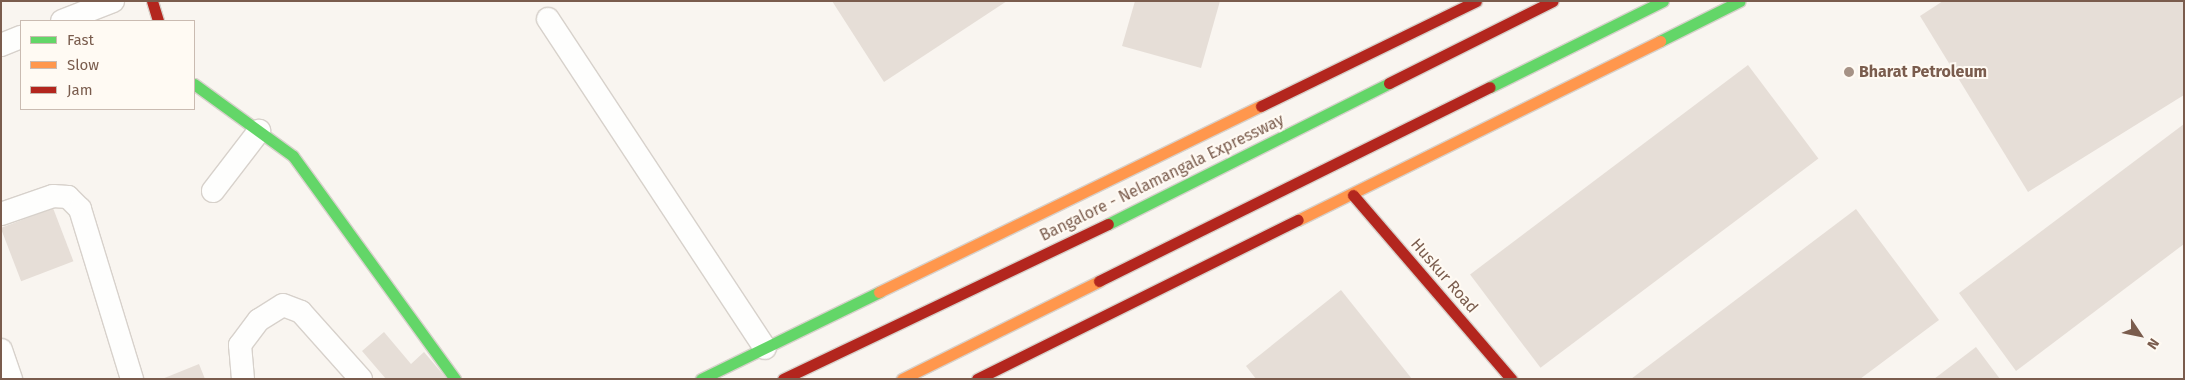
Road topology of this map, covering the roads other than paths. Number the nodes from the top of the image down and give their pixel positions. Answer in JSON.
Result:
{"nodes":[{"id":1,"x":113,"y":1,"type":"edge"},
{"id":2,"x":1476,"y":1,"type":"edge"},
{"id":3,"x":1553,"y":1,"type":"edge"},
{"id":4,"x":1663,"y":1,"type":"edge"},
{"id":5,"x":1740,"y":1,"type":"edge"},
{"id":6,"x":548,"y":19,"type":"dead end"},
{"id":7,"x":65,"y":20,"type":"edge"},
{"id":8,"x":20,"y":37,"type":"edge"},
{"id":9,"x":1,"y":45,"type":"edge"},
{"id":10,"x":195,"y":85,"type":"edge"},
{"id":11,"x":258,"y":131,"type":"junction"},
{"id":12,"x":213,"y":191,"type":"dead end"},
{"id":13,"x":1353,"y":195,"type":"junction"},
{"id":14,"x":1,"y":214,"type":"edge"},
{"id":15,"x":766,"y":348,"type":"junction"},
{"id":16,"x":1,"y":350,"type":"edge"},
{"id":17,"x":11,"y":379,"type":"edge"},
{"id":18,"x":132,"y":379,"type":"edge"},
{"id":19,"x":243,"y":379,"type":"edge"},
{"id":20,"x":361,"y":379,"type":"edge"},
{"id":21,"x":455,"y":379,"type":"edge"},
{"id":22,"x":701,"y":379,"type":"edge"},
{"id":23,"x":783,"y":379,"type":"edge"},
{"id":24,"x":902,"y":379,"type":"edge"},
{"id":25,"x":977,"y":379,"type":"edge"},
{"id":26,"x":1511,"y":379,"type":"edge"}],
"edges":[{"from":1,"to":7,"type":"street"},
{"from":2,"to":15,"type":"main road"},
{"from":3,"to":23,"type":"main road","name":"Bangalore - Nelamangala Expressway"},
{"from":4,"to":24,"type":"main road"},
{"from":5,"to":13,"type":"main road"},
{"from":6,"to":15,"type":"street"},
{"from":8,"to":9,"type":"street"},
{"from":10,"to":11,"type":"main road"},
{"from":11,"to":12,"type":"street"},
{"from":11,"to":21,"type":"main road"},
{"from":13,"to":25,"type":"main road"},
{"from":13,"to":26,"type":"main road","name":"Huskur Road"},
{"from":14,"to":18,"type":"street"},
{"from":15,"to":22,"type":"main road"},
{"from":16,"to":17,"type":"street"},
{"from":19,"to":20,"type":"street"}]}
